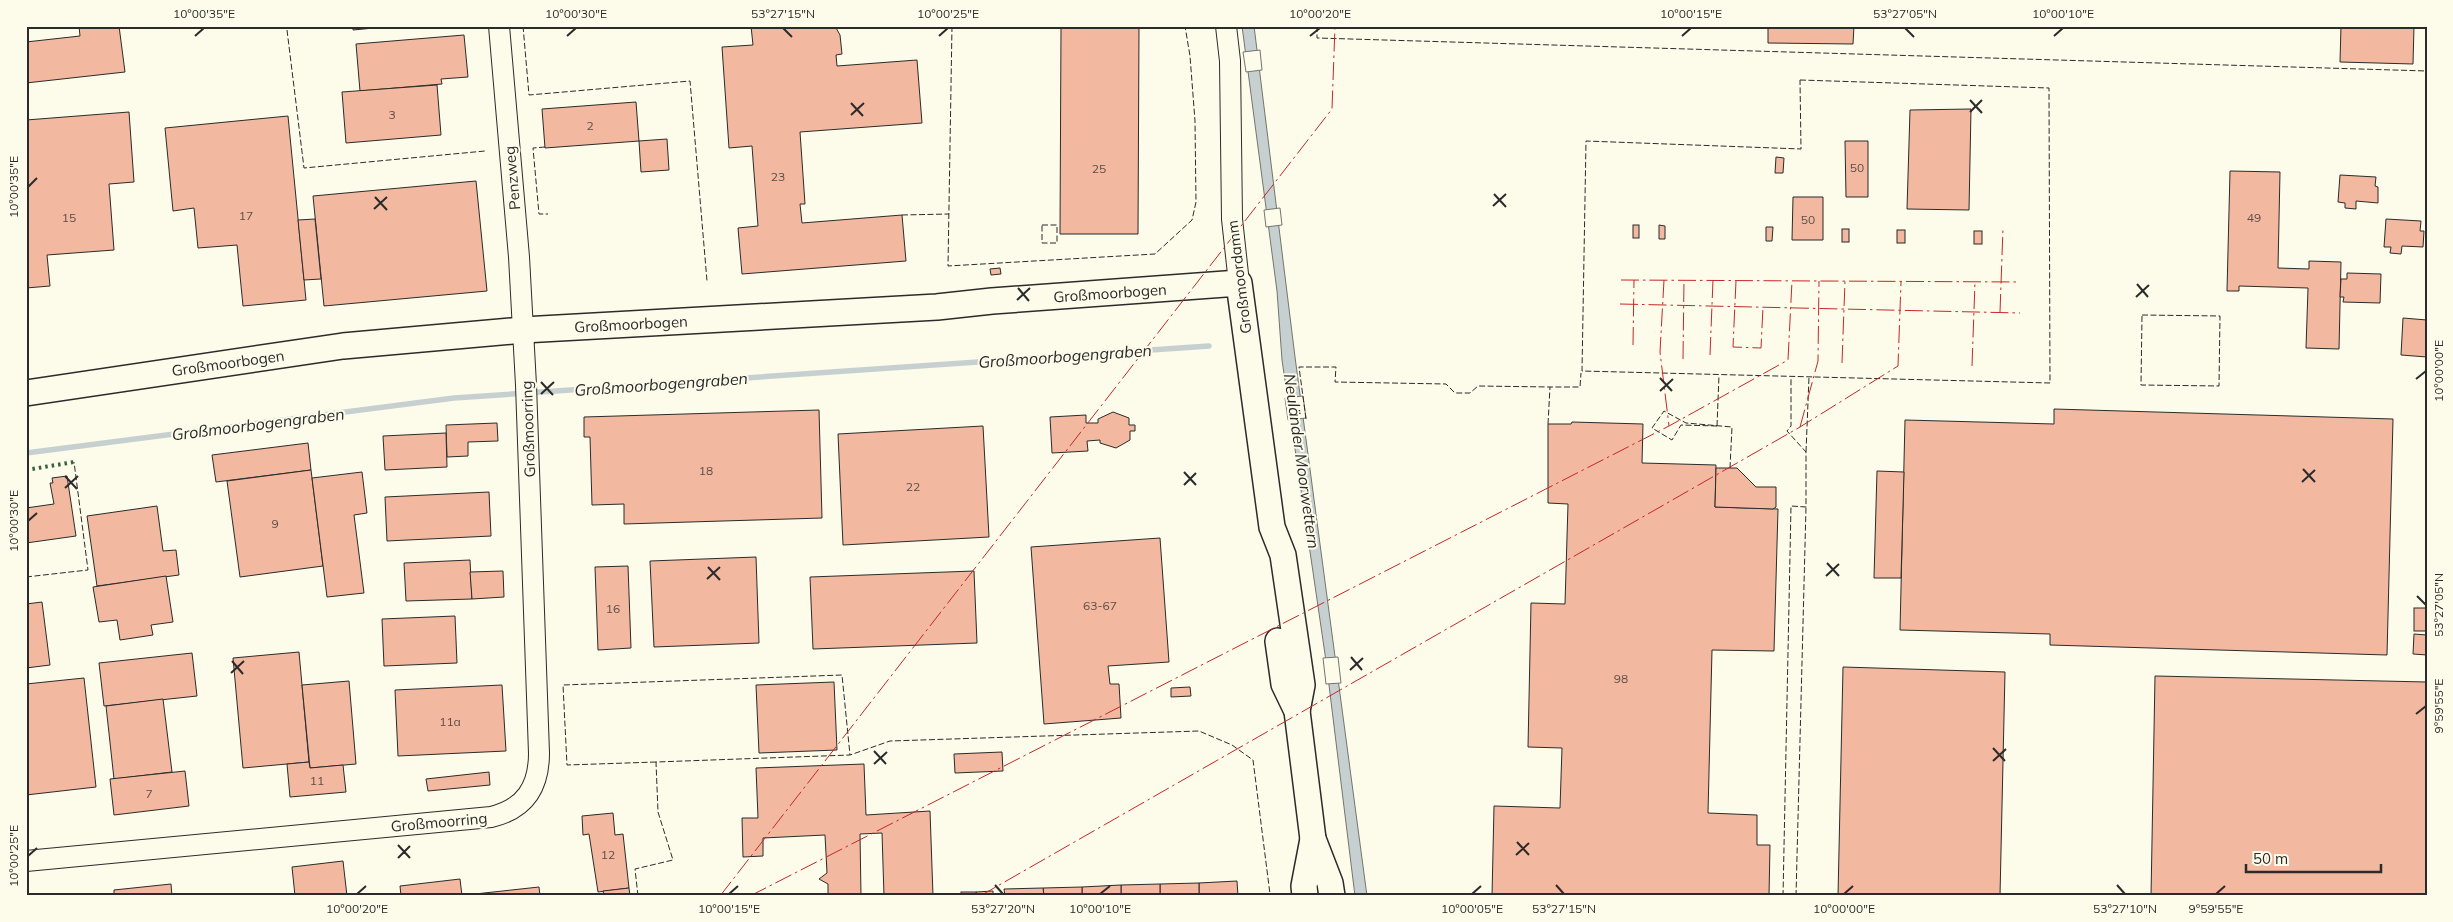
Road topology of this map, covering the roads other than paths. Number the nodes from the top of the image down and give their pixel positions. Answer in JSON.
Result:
{"nodes":[{"id":1,"x":499,"y":26,"type":"edge"},
{"id":2,"x":1226,"y":26,"type":"edge"},
{"id":3,"x":1239,"y":283,"type":"junction"},
{"id":4,"x":523,"y":330,"type":"junction"},
{"id":5,"x":26,"y":393,"type":"edge"},
{"id":6,"x":1272,"y":527,"type":"junction"},
{"id":7,"x":1280,"y":651,"type":"junction"},
{"id":8,"x":1300,"y":671,"type":"junction"},
{"id":9,"x":1297,"y":711,"type":"junction"},
{"id":10,"x":1312,"y":839,"type":"junction"},
{"id":11,"x":26,"y":861,"type":"edge"},
{"id":12,"x":1305,"y":896,"type":"edge"},
{"id":13,"x":1332,"y":896,"type":"edge"}],
"edges":[{"from":1,"to":4,"type":"street","name":"Penzweg"},
{"from":2,"to":3,"type":"street","name":"Großmoordamm"},
{"from":3,"to":4,"type":"main road","name":"Großmoorbogen"},
{"from":3,"to":6,"type":"main road","name":"Großmoordamm"},
{"from":4,"to":5,"type":"main road","name":"Großmoorbogen"},
{"from":4,"to":11,"type":"street","name":"Großmoorring"},
{"from":6,"to":7,"type":"main road","name":"Großmoordamm"},
{"from":6,"to":8,"type":"main road","name":"Großmoordamm"},
{"from":7,"to":8,"type":"main road"},
{"from":7,"to":9,"type":"main road","name":"Großmoordamm"},
{"from":8,"to":9,"type":"main road","name":"Großmoordamm"},
{"from":9,"to":10,"type":"main road","name":"Großmoordamm"},
{"from":10,"to":12,"type":"main road","name":"Großmoordamm"},
{"from":10,"to":13,"type":"main road","name":"Großmoordamm"}]}
